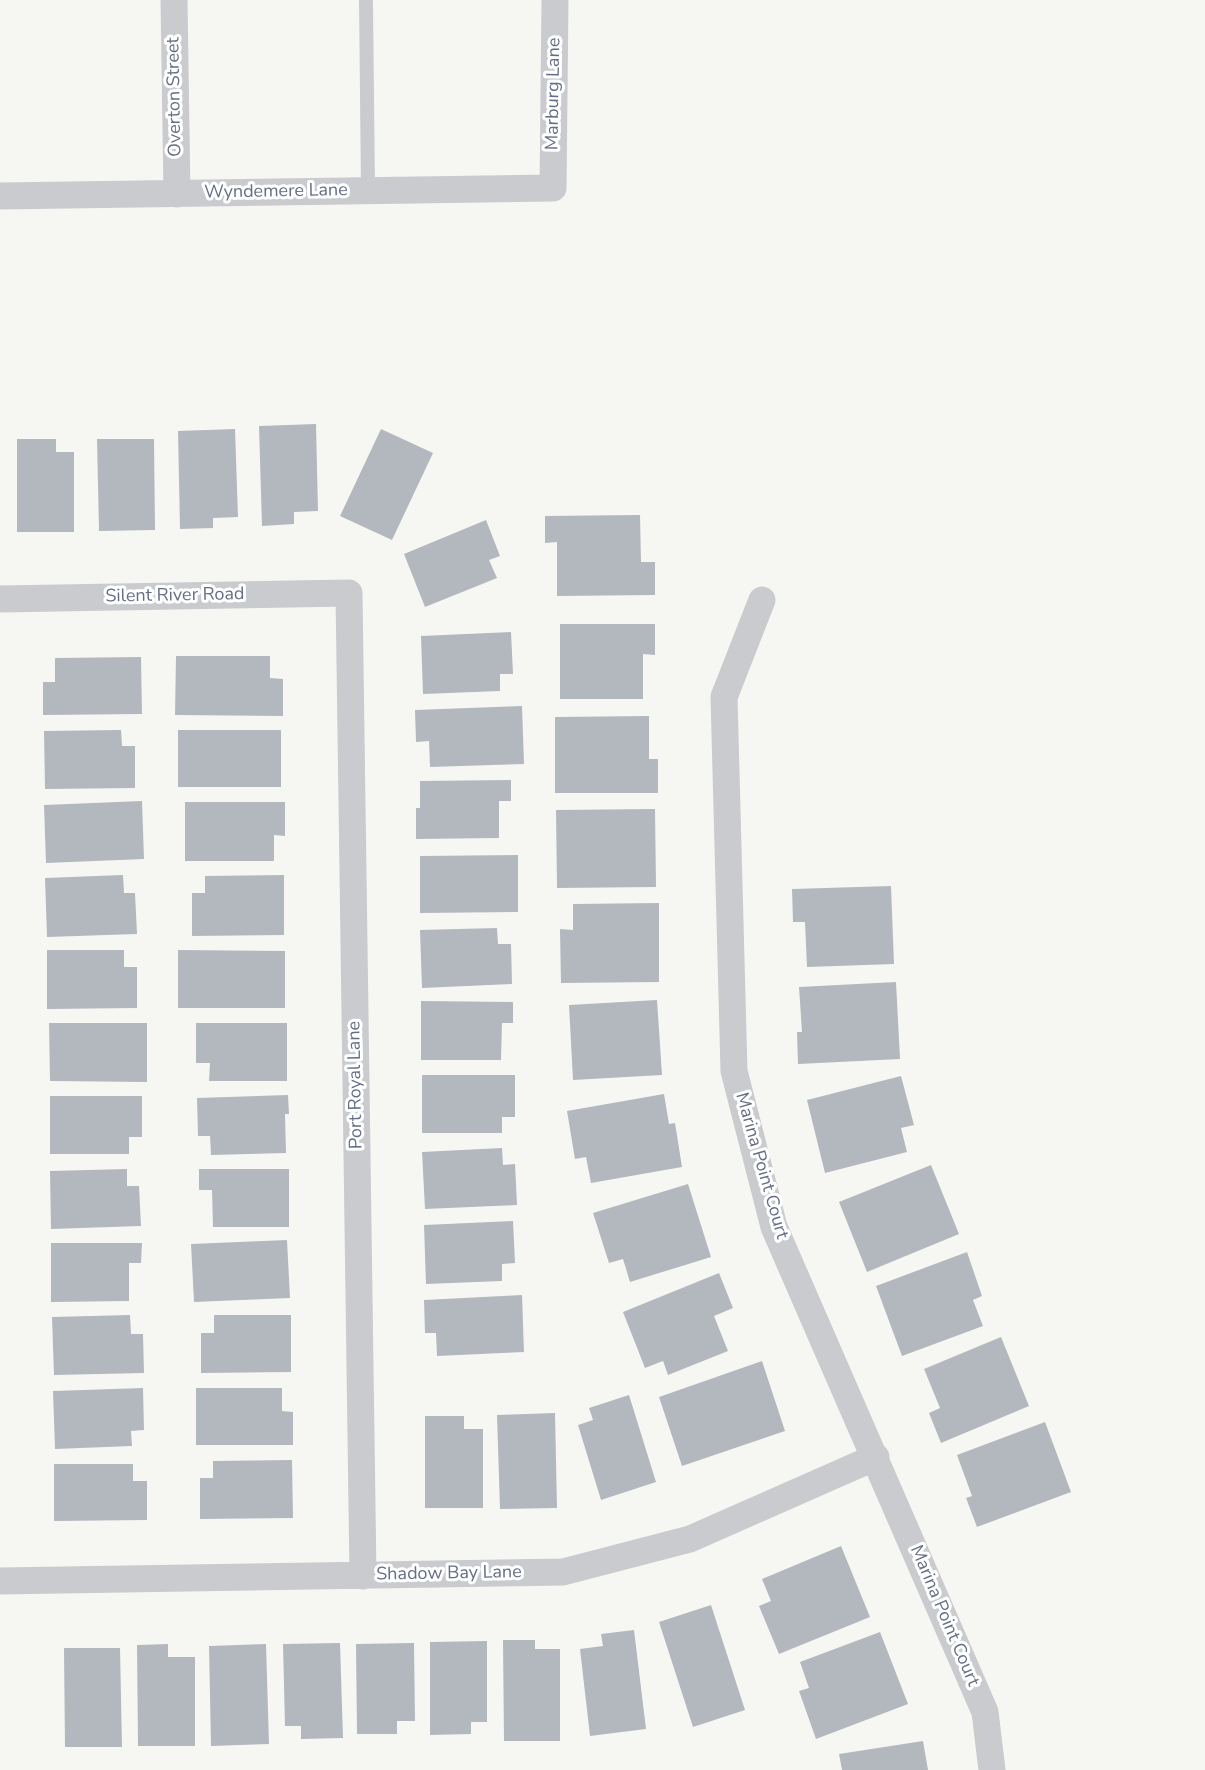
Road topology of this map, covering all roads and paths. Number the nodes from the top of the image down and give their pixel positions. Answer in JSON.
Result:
{"nodes":[{"id":1,"x":174,"y":0,"type":"edge"},
{"id":2,"x":366,"y":0,"type":"edge"},
{"id":3,"x":555,"y":0,"type":"edge"},
{"id":4,"x":553,"y":188,"type":"joint"},
{"id":5,"x":368,"y":191,"type":"junction"},
{"id":6,"x":177,"y":194,"type":"junction"},
{"id":7,"x":0,"y":196,"type":"edge"},
{"id":8,"x":349,"y":593,"type":"joint"},
{"id":9,"x":0,"y":599,"type":"edge"},
{"id":10,"x":762,"y":600,"type":"dead end"},
{"id":11,"x":876,"y":1457,"type":"junction"},
{"id":12,"x":363,"y":1576,"type":"junction"},
{"id":13,"x":0,"y":1581,"type":"edge"},
{"id":14,"x":992,"y":1770,"type":"edge"}],
"edges":[{"from":1,"to":6,"type":"street","name":"Overton Street"},
{"from":2,"to":5,"type":"lane"},
{"from":3,"to":4,"type":"street","name":"Marburg Lane"},
{"from":4,"to":5,"type":"street","name":"Wyndemere Lane"},
{"from":5,"to":6,"type":"street","name":"Wyndemere Lane"},
{"from":6,"to":7,"type":"street","name":"Wyndemere Lane"},
{"from":8,"to":9,"type":"street","name":"Silent River Road"},
{"from":8,"to":12,"type":"street","name":"Port Royal Lane"},
{"from":10,"to":11,"type":"street","name":"Marina Point Court"},
{"from":11,"to":12,"type":"street","name":"Shadow Bay Lane"},
{"from":11,"to":14,"type":"street","name":"Marina Point Court"},
{"from":12,"to":13,"type":"street","name":"Shadow Bay Lane"}]}
